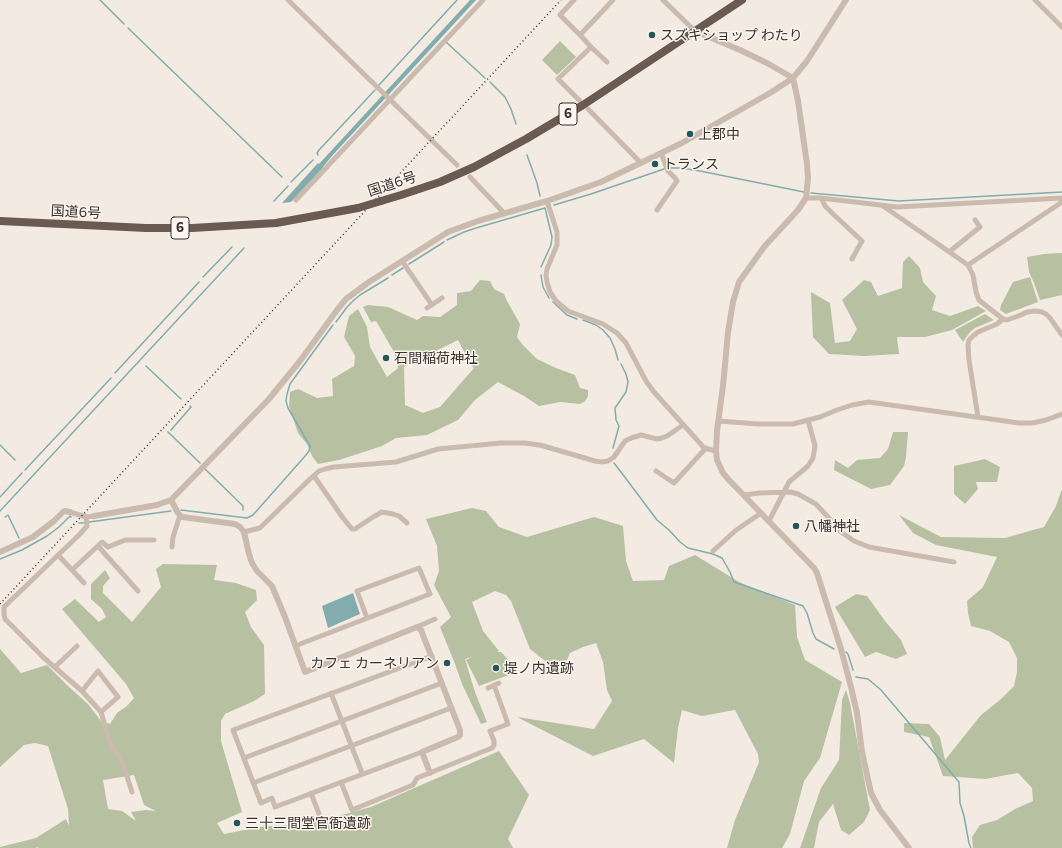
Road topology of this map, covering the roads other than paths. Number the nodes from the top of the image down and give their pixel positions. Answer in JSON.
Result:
{"nodes":[{"id":1,"x":288,"y":0,"type":"edge"},
{"id":2,"x":483,"y":0,"type":"edge"},
{"id":3,"x":574,"y":0,"type":"edge"},
{"id":4,"x":613,"y":0,"type":"edge"},
{"id":5,"x":663,"y":0,"type":"edge"},
{"id":6,"x":742,"y":0,"type":"edge"},
{"id":7,"x":846,"y":0,"type":"edge"},
{"id":8,"x":1035,"y":0,"type":"edge"},
{"id":9,"x":1062,"y":27,"type":"edge"},
{"id":10,"x":695,"y":31,"type":"junction"},
{"id":11,"x":580,"y":35,"type":"junction"},
{"id":12,"x":591,"y":47,"type":"junction"},
{"id":13,"x":607,"y":62,"type":"dead end"},
{"id":14,"x":793,"y":78,"type":"junction"},
{"id":15,"x":386,"y":97,"type":"junction"},
{"id":16,"x":580,"y":101,"type":"dead end"},
{"id":17,"x":588,"y":109,"type":"dead end"},
{"id":18,"x":661,"y":153,"type":"junction"},
{"id":19,"x":641,"y":163,"type":"junction"},
{"id":20,"x":457,"y":165,"type":"dead end"},
{"id":21,"x":470,"y":177,"type":"dead end"},
{"id":22,"x":806,"y":198,"type":"junction"},
{"id":23,"x":821,"y":198,"type":"junction"},
{"id":24,"x":1062,"y":198,"type":"edge"},
{"id":25,"x":296,"y":200,"type":"dead end"},
{"id":26,"x":547,"y":201,"type":"junction"},
{"id":27,"x":1062,"y":202,"type":"edge"},
{"id":28,"x":882,"y":205,"type":"junction"},
{"id":29,"x":657,"y":210,"type":"dead end"},
{"id":30,"x":504,"y":213,"type":"junction"},
{"id":31,"x":975,"y":220,"type":"dead end"},
{"id":32,"x":0,"y":221,"type":"edge"},
{"id":33,"x":949,"y":252,"type":"junction"},
{"id":34,"x":852,"y":259,"type":"dead end"},
{"id":35,"x":402,"y":261,"type":"junction"},
{"id":36,"x":968,"y":265,"type":"junction"},
{"id":37,"x":442,"y":298,"type":"dead end"},
{"id":38,"x":1003,"y":319,"type":"junction"},
{"id":39,"x":1062,"y":335,"type":"edge"},
{"id":40,"x":1062,"y":414,"type":"edge"},
{"id":41,"x":978,"y":417,"type":"junction"},
{"id":42,"x":808,"y":420,"type":"junction"},
{"id":43,"x":718,"y":421,"type":"junction"},
{"id":44,"x":683,"y":425,"type":"junction"},
{"id":45,"x":706,"y":448,"type":"junction"},
{"id":46,"x":716,"y":451,"type":"junction"},
{"id":47,"x":656,"y":471,"type":"dead end"},
{"id":48,"x":314,"y":476,"type":"junction"},
{"id":49,"x":784,"y":492,"type":"junction"},
{"id":50,"x":744,"y":495,"type":"junction"},
{"id":51,"x":171,"y":500,"type":"junction"},
{"id":52,"x":70,"y":512,"type":"joint"},
{"id":53,"x":761,"y":513,"type":"junction"},
{"id":54,"x":94,"y":516,"type":"joint"},
{"id":55,"x":180,"y":516,"type":"junction"},
{"id":56,"x":86,"y":517,"type":"junction"},
{"id":57,"x":769,"y":521,"type":"junction"},
{"id":58,"x":407,"y":523,"type":"dead end"},
{"id":59,"x":244,"y":532,"type":"junction"},
{"id":60,"x":154,"y":540,"type":"dead end"},
{"id":61,"x":98,"y":546,"type":"junction"},
{"id":62,"x":172,"y":547,"type":"dead end"},
{"id":63,"x":713,"y":551,"type":"dead end"},
{"id":64,"x":0,"y":552,"type":"edge"},
{"id":65,"x":58,"y":555,"type":"junction"},
{"id":66,"x":954,"y":562,"type":"dead end"},
{"id":67,"x":72,"y":570,"type":"junction"},
{"id":68,"x":84,"y":583,"type":"dead end"},
{"id":69,"x":138,"y":591,"type":"dead end"},
{"id":70,"x":367,"y":618,"type":"junction"},
{"id":71,"x":435,"y":619,"type":"dead end"},
{"id":72,"x":417,"y":627,"type":"junction"},
{"id":73,"x":76,"y":646,"type":"dead end"},
{"id":74,"x":295,"y":646,"type":"junction"},
{"id":75,"x":432,"y":656,"type":"junction"},
{"id":76,"x":55,"y":667,"type":"junction"},
{"id":77,"x":442,"y":683,"type":"junction"},
{"id":78,"x":499,"y":683,"type":"dead end"},
{"id":79,"x":82,"y":691,"type":"junction"},
{"id":80,"x":331,"y":693,"type":"junction"},
{"id":81,"x":451,"y":708,"type":"junction"},
{"id":82,"x":101,"y":712,"type":"junction"},
{"id":83,"x":342,"y":721,"type":"junction"},
{"id":84,"x":352,"y":746,"type":"junction"},
{"id":85,"x":422,"y":752,"type":"junction"},
{"id":86,"x":244,"y":758,"type":"junction"},
{"id":87,"x":362,"y":773,"type":"junction"},
{"id":88,"x":430,"y":773,"type":"junction"},
{"id":89,"x":340,"y":782,"type":"junction"},
{"id":90,"x":253,"y":784,"type":"junction"},
{"id":91,"x":132,"y":792,"type":"dead end"},
{"id":92,"x":311,"y":793,"type":"junction"},
{"id":93,"x":321,"y":819,"type":"dead end"},
{"id":94,"x":909,"y":848,"type":"edge"}],
"edges":[{"from":1,"to":15,"type":"street"},
{"from":2,"to":15,"type":"street"},
{"from":3,"to":11,"type":"street"},
{"from":4,"to":11,"type":"street"},
{"from":5,"to":10,"type":"street"},
{"from":6,"to":10,"type":"highway","name":"国道6号","number":"6"},
{"from":7,"to":14,"type":"street"},
{"from":8,"to":9,"type":"street"},
{"from":10,"to":14,"type":"street"},
{"from":10,"to":32,"type":"highway","name":"国道6号","number":"6","bridge":true},
{"from":11,"to":12,"type":"street"},
{"from":12,"to":13,"type":"street"},
{"from":12,"to":16,"type":"street"},
{"from":14,"to":18,"type":"street"},
{"from":14,"to":22,"type":"street"},
{"from":15,"to":20,"type":"street"},
{"from":15,"to":25,"type":"street"},
{"from":17,"to":19,"type":"street"},
{"from":18,"to":19,"type":"street"},
{"from":18,"to":29,"type":"street"},
{"from":19,"to":26,"type":"street"},
{"from":21,"to":30,"type":"street"},
{"from":22,"to":23,"type":"street"},
{"from":22,"to":43,"type":"street"},
{"from":23,"to":28,"type":"street"},
{"from":23,"to":34,"type":"street"},
{"from":24,"to":28,"type":"street"},
{"from":26,"to":30,"type":"street"},
{"from":26,"to":44,"type":"street"},
{"from":27,"to":36,"type":"street"},
{"from":28,"to":33,"type":"street"},
{"from":30,"to":35,"type":"street"},
{"from":31,"to":33,"type":"street"},
{"from":33,"to":36,"type":"street"},
{"from":35,"to":37,"type":"street"},
{"from":35,"to":51,"type":"street"},
{"from":36,"to":38,"type":"street"},
{"from":38,"to":39,"type":"street"},
{"from":38,"to":41,"type":"street"},
{"from":40,"to":41,"type":"street"},
{"from":41,"to":42,"type":"street"},
{"from":42,"to":43,"type":"street"},
{"from":42,"to":49,"type":"street"},
{"from":43,"to":46,"type":"street"},
{"from":44,"to":45,"type":"street"},
{"from":44,"to":48,"type":"street"},
{"from":45,"to":46,"type":"street"},
{"from":45,"to":47,"type":"street"},
{"from":46,"to":50,"type":"street"},
{"from":48,"to":58,"type":"street"},
{"from":48,"to":59,"type":"street"},
{"from":49,"to":50,"type":"street"},
{"from":49,"to":57,"type":"street"},
{"from":49,"to":66,"type":"street"},
{"from":50,"to":53,"type":"street"},
{"from":51,"to":54,"type":"street"},
{"from":51,"to":55,"type":"street"},
{"from":52,"to":56,"type":"street"},
{"from":52,"to":64,"type":"street"},
{"from":53,"to":57,"type":"street"},
{"from":53,"to":63,"type":"street"},
{"from":54,"to":56,"type":"street"},
{"from":55,"to":59,"type":"street"},
{"from":55,"to":62,"type":"street"},
{"from":56,"to":65,"type":"street"},
{"from":57,"to":94,"type":"street"},
{"from":59,"to":74,"type":"street"},
{"from":60,"to":61,"type":"street"},
{"from":61,"to":67,"type":"street"},
{"from":61,"to":69,"type":"street"},
{"from":65,"to":67,"type":"street"},
{"from":65,"to":76,"type":"street"},
{"from":67,"to":68,"type":"street"},
{"from":70,"to":70,"type":"street"},
{"from":70,"to":74,"type":"street"},
{"from":71,"to":72,"type":"street"},
{"from":72,"to":74,"type":"street"},
{"from":72,"to":75,"type":"street"},
{"from":73,"to":76,"type":"street"},
{"from":75,"to":77,"type":"street"},
{"from":75,"to":80,"type":"street"},
{"from":76,"to":79,"type":"street"},
{"from":77,"to":81,"type":"street"},
{"from":77,"to":83,"type":"street"},
{"from":78,"to":88,"type":"street"},
{"from":79,"to":82,"type":"street"},
{"from":79,"to":82,"type":"street"},
{"from":80,"to":83,"type":"street"},
{"from":80,"to":86,"type":"street"},
{"from":81,"to":84,"type":"street"},
{"from":81,"to":85,"type":"street"},
{"from":82,"to":91,"type":"street"},
{"from":83,"to":84,"type":"street"},
{"from":83,"to":86,"type":"street"},
{"from":84,"to":87,"type":"street"},
{"from":84,"to":90,"type":"street"},
{"from":85,"to":87,"type":"street"},
{"from":85,"to":88,"type":"street"},
{"from":86,"to":90,"type":"street"},
{"from":87,"to":89,"type":"street"},
{"from":88,"to":89,"type":"street"},
{"from":89,"to":92,"type":"street"},
{"from":90,"to":92,"type":"street"},
{"from":92,"to":93,"type":"street"}]}
